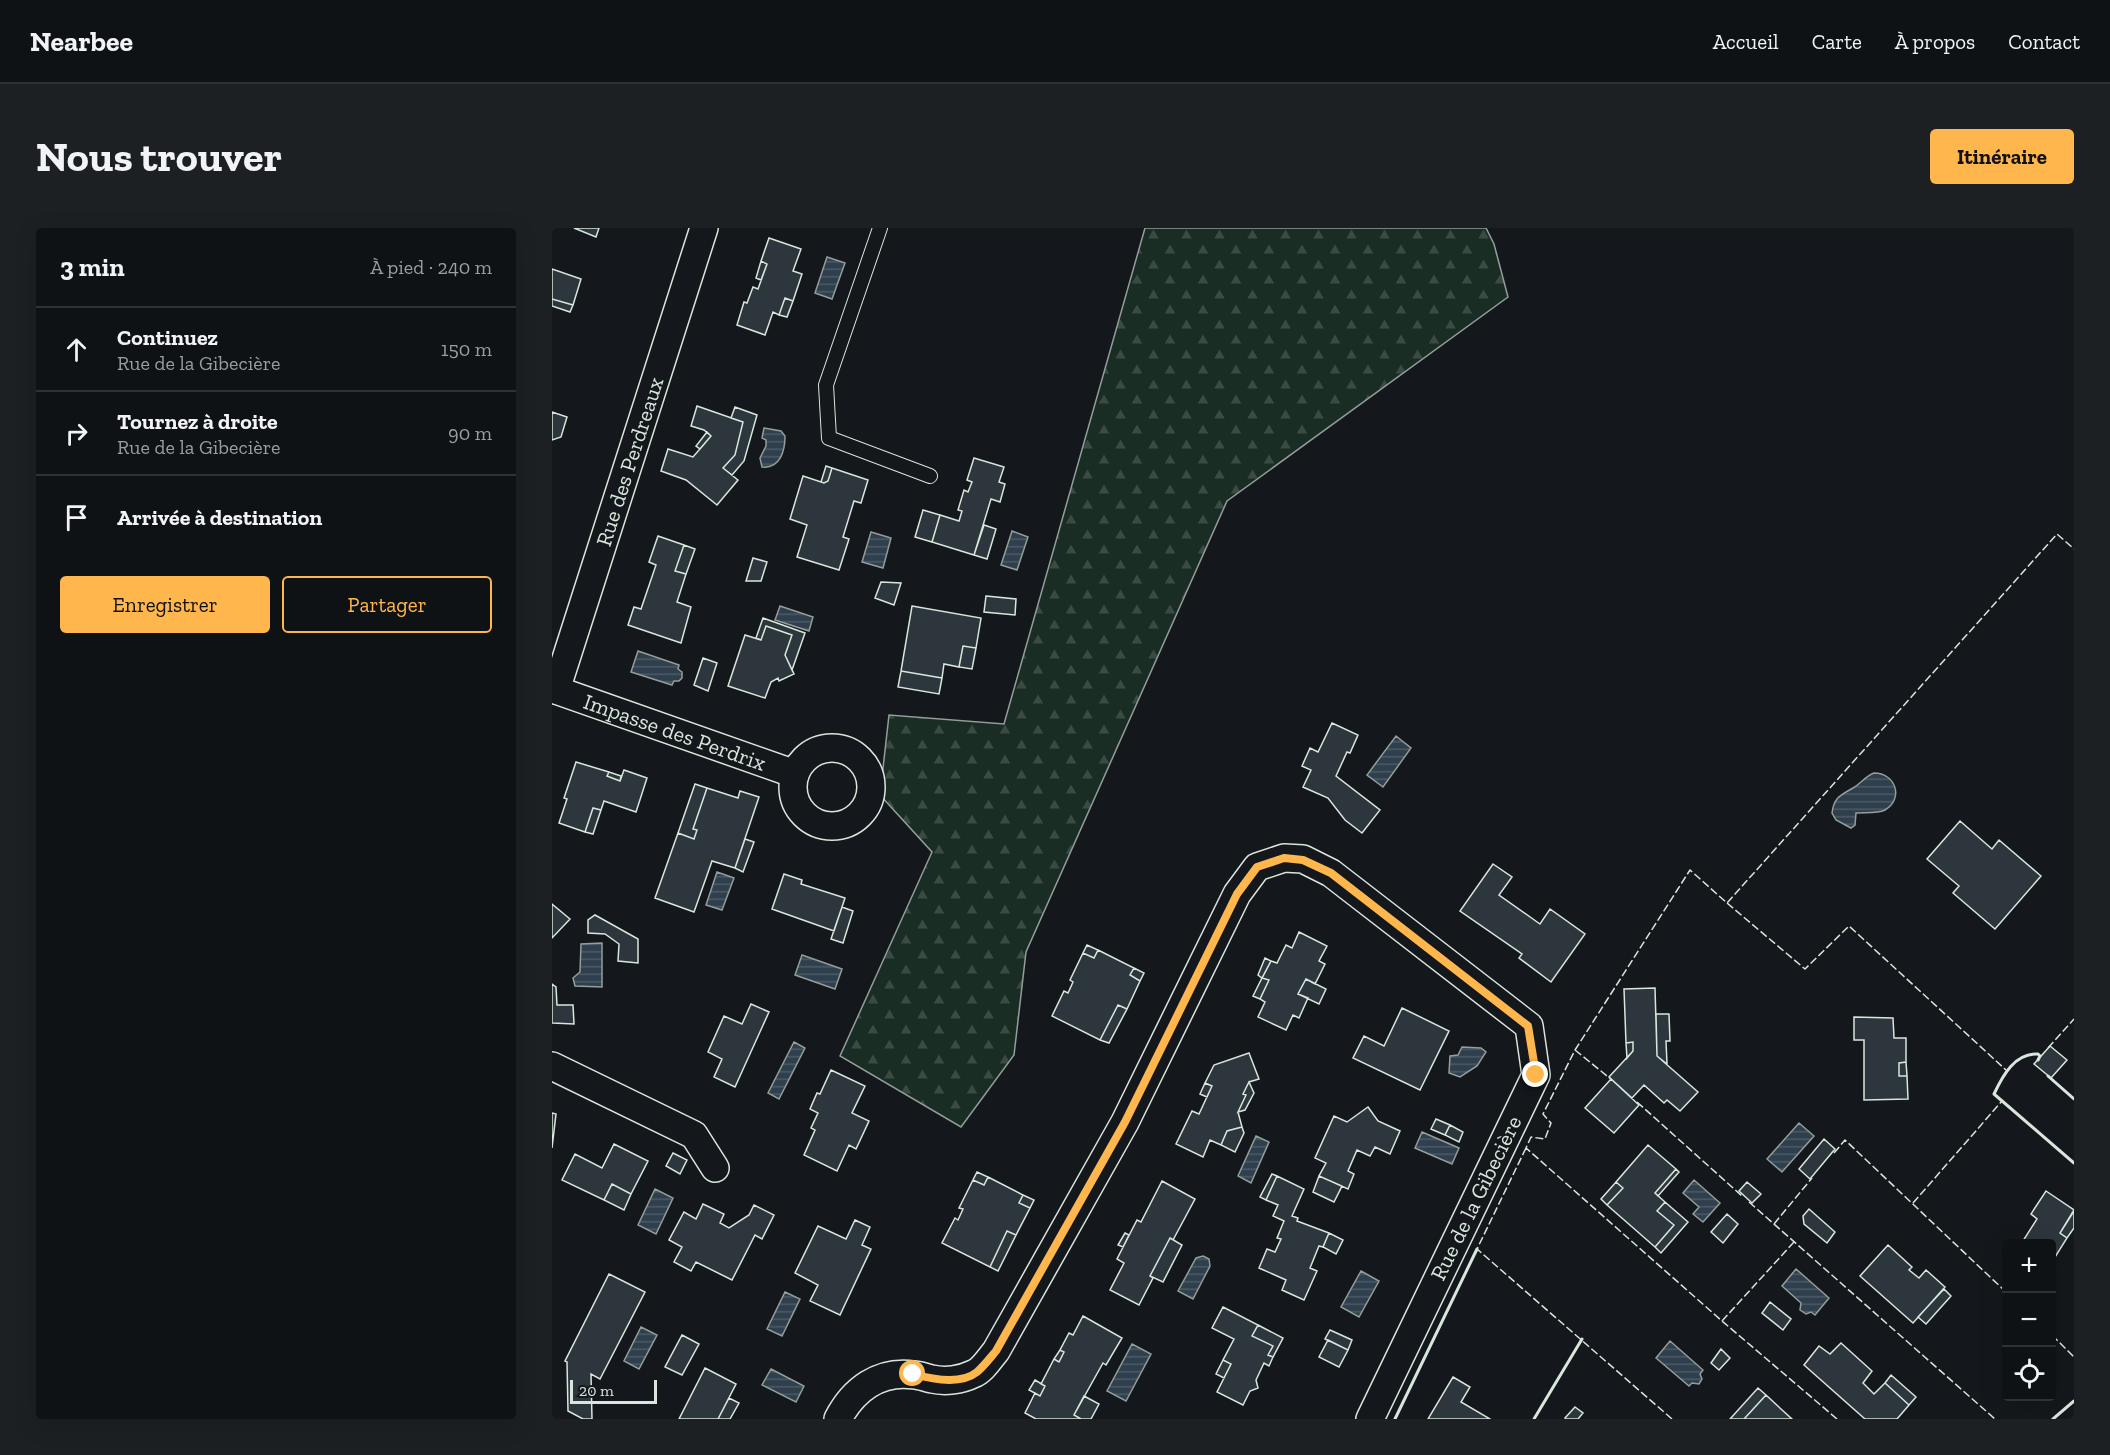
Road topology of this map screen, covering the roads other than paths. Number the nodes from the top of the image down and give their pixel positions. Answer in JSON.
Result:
{"nodes":[{"id":1,"x":704,"y":228,"type":"edge"},
{"id":2,"x":880,"y":228,"type":"edge"},
{"id":3,"x":930,"y":477,"type":"dead end"},
{"id":4,"x":554,"y":690,"type":"edge"},
{"id":5,"x":795,"y":774,"type":"dead end"},
{"id":6,"x":552,"y":1066,"type":"edge"},
{"id":7,"x":715,"y":1168,"type":"dead end"},
{"id":8,"x":838,"y":1419,"type":"edge"},
{"id":9,"x":1370,"y":1419,"type":"edge"}],
"edges":[{"from":1,"to":4,"type":"street","name":"Rue des Perdreaux"},
{"from":2,"to":3,"type":"lane"},
{"from":4,"to":5,"type":"street","name":"Impasse des Perdrix"},
{"from":6,"to":7,"type":"street"},
{"from":8,"to":9,"type":"street","name":"Rue de la Gibecière"}]}
